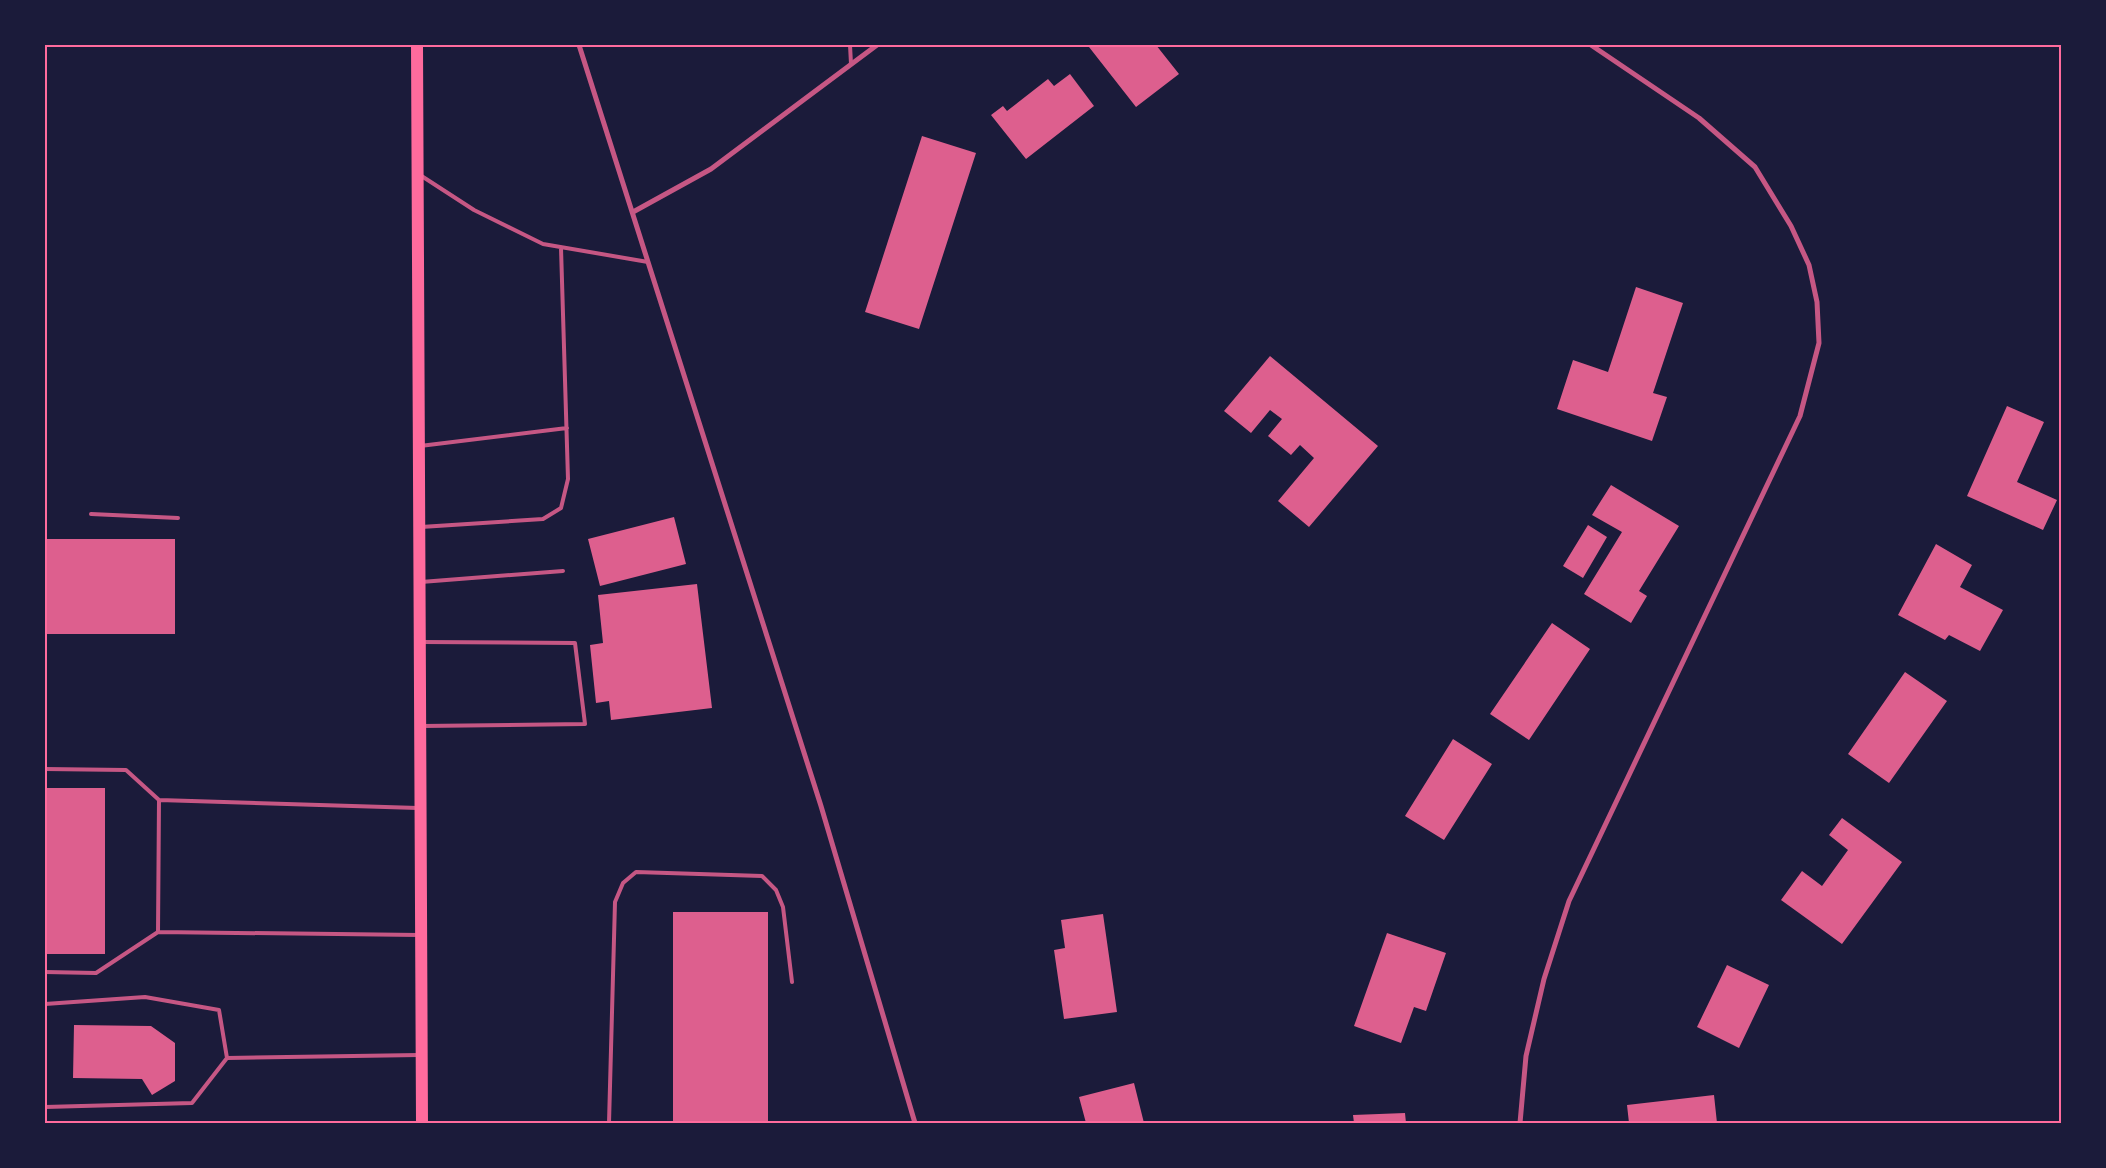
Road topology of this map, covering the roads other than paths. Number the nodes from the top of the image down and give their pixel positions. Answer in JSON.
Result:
{"nodes":[{"id":1,"x":417,"y":45,"type":"edge"},
{"id":2,"x":579,"y":45,"type":"edge"},
{"id":3,"x":850,"y":45,"type":"edge"},
{"id":4,"x":877,"y":45,"type":"edge"},
{"id":5,"x":1591,"y":45,"type":"edge"},
{"id":6,"x":851,"y":66,"type":"junction"},
{"id":7,"x":417,"y":173,"type":"junction"},
{"id":8,"x":633,"y":212,"type":"junction"},
{"id":9,"x":561,"y":248,"type":"junction"},
{"id":10,"x":648,"y":262,"type":"junction"},
{"id":11,"x":567,"y":428,"type":"junction"},
{"id":12,"x":419,"y":447,"type":"junction"},
{"id":13,"x":91,"y":514,"type":"dead end"},
{"id":14,"x":178,"y":518,"type":"dead end"},
{"id":15,"x":419,"y":527,"type":"junction"},
{"id":16,"x":563,"y":571,"type":"dead end"},
{"id":17,"x":420,"y":582,"type":"junction"},
{"id":18,"x":420,"y":642,"type":"junction"},
{"id":19,"x":420,"y":726,"type":"junction"},
{"id":20,"x":45,"y":769,"type":"edge"},
{"id":21,"x":159,"y":800,"type":"junction"},
{"id":22,"x":420,"y":808,"type":"junction"},
{"id":23,"x":158,"y":932,"type":"junction"},
{"id":24,"x":421,"y":935,"type":"junction"},
{"id":25,"x":45,"y":972,"type":"edge"},
{"id":26,"x":792,"y":982,"type":"dead end"},
{"id":27,"x":45,"y":1004,"type":"edge"},
{"id":28,"x":421,"y":1054,"type":"junction"},
{"id":29,"x":227,"y":1058,"type":"junction"},
{"id":30,"x":45,"y":1107,"type":"edge"},
{"id":31,"x":422,"y":1123,"type":"edge"},
{"id":32,"x":609,"y":1123,"type":"edge"},
{"id":33,"x":915,"y":1123,"type":"edge"},
{"id":34,"x":1520,"y":1123,"type":"edge"}],
"edges":[{"from":1,"to":7,"type":"main road"},
{"from":2,"to":8,"type":"street"},
{"from":3,"to":6,"type":"lane"},
{"from":4,"to":6,"type":"street"},
{"from":5,"to":34,"type":"street"},
{"from":6,"to":8,"type":"street"},
{"from":7,"to":9,"type":"lane"},
{"from":7,"to":12,"type":"main road"},
{"from":8,"to":10,"type":"street"},
{"from":9,"to":10,"type":"lane"},
{"from":9,"to":11,"type":"lane"},
{"from":10,"to":33,"type":"street"},
{"from":11,"to":12,"type":"lane"},
{"from":11,"to":15,"type":"lane"},
{"from":12,"to":15,"type":"main road"},
{"from":13,"to":14,"type":"lane"},
{"from":15,"to":17,"type":"main road"},
{"from":16,"to":17,"type":"lane"},
{"from":17,"to":18,"type":"main road"},
{"from":18,"to":19,"type":"main road"},
{"from":18,"to":19,"type":"lane"},
{"from":19,"to":22,"type":"main road"},
{"from":20,"to":21,"type":"lane"},
{"from":21,"to":22,"type":"lane"},
{"from":21,"to":23,"type":"lane"},
{"from":22,"to":24,"type":"main road"},
{"from":23,"to":24,"type":"lane"},
{"from":23,"to":25,"type":"lane"},
{"from":24,"to":28,"type":"main road"},
{"from":26,"to":32,"type":"lane"},
{"from":27,"to":29,"type":"lane"},
{"from":28,"to":29,"type":"lane"},
{"from":28,"to":31,"type":"main road"},
{"from":29,"to":30,"type":"lane"}]}
